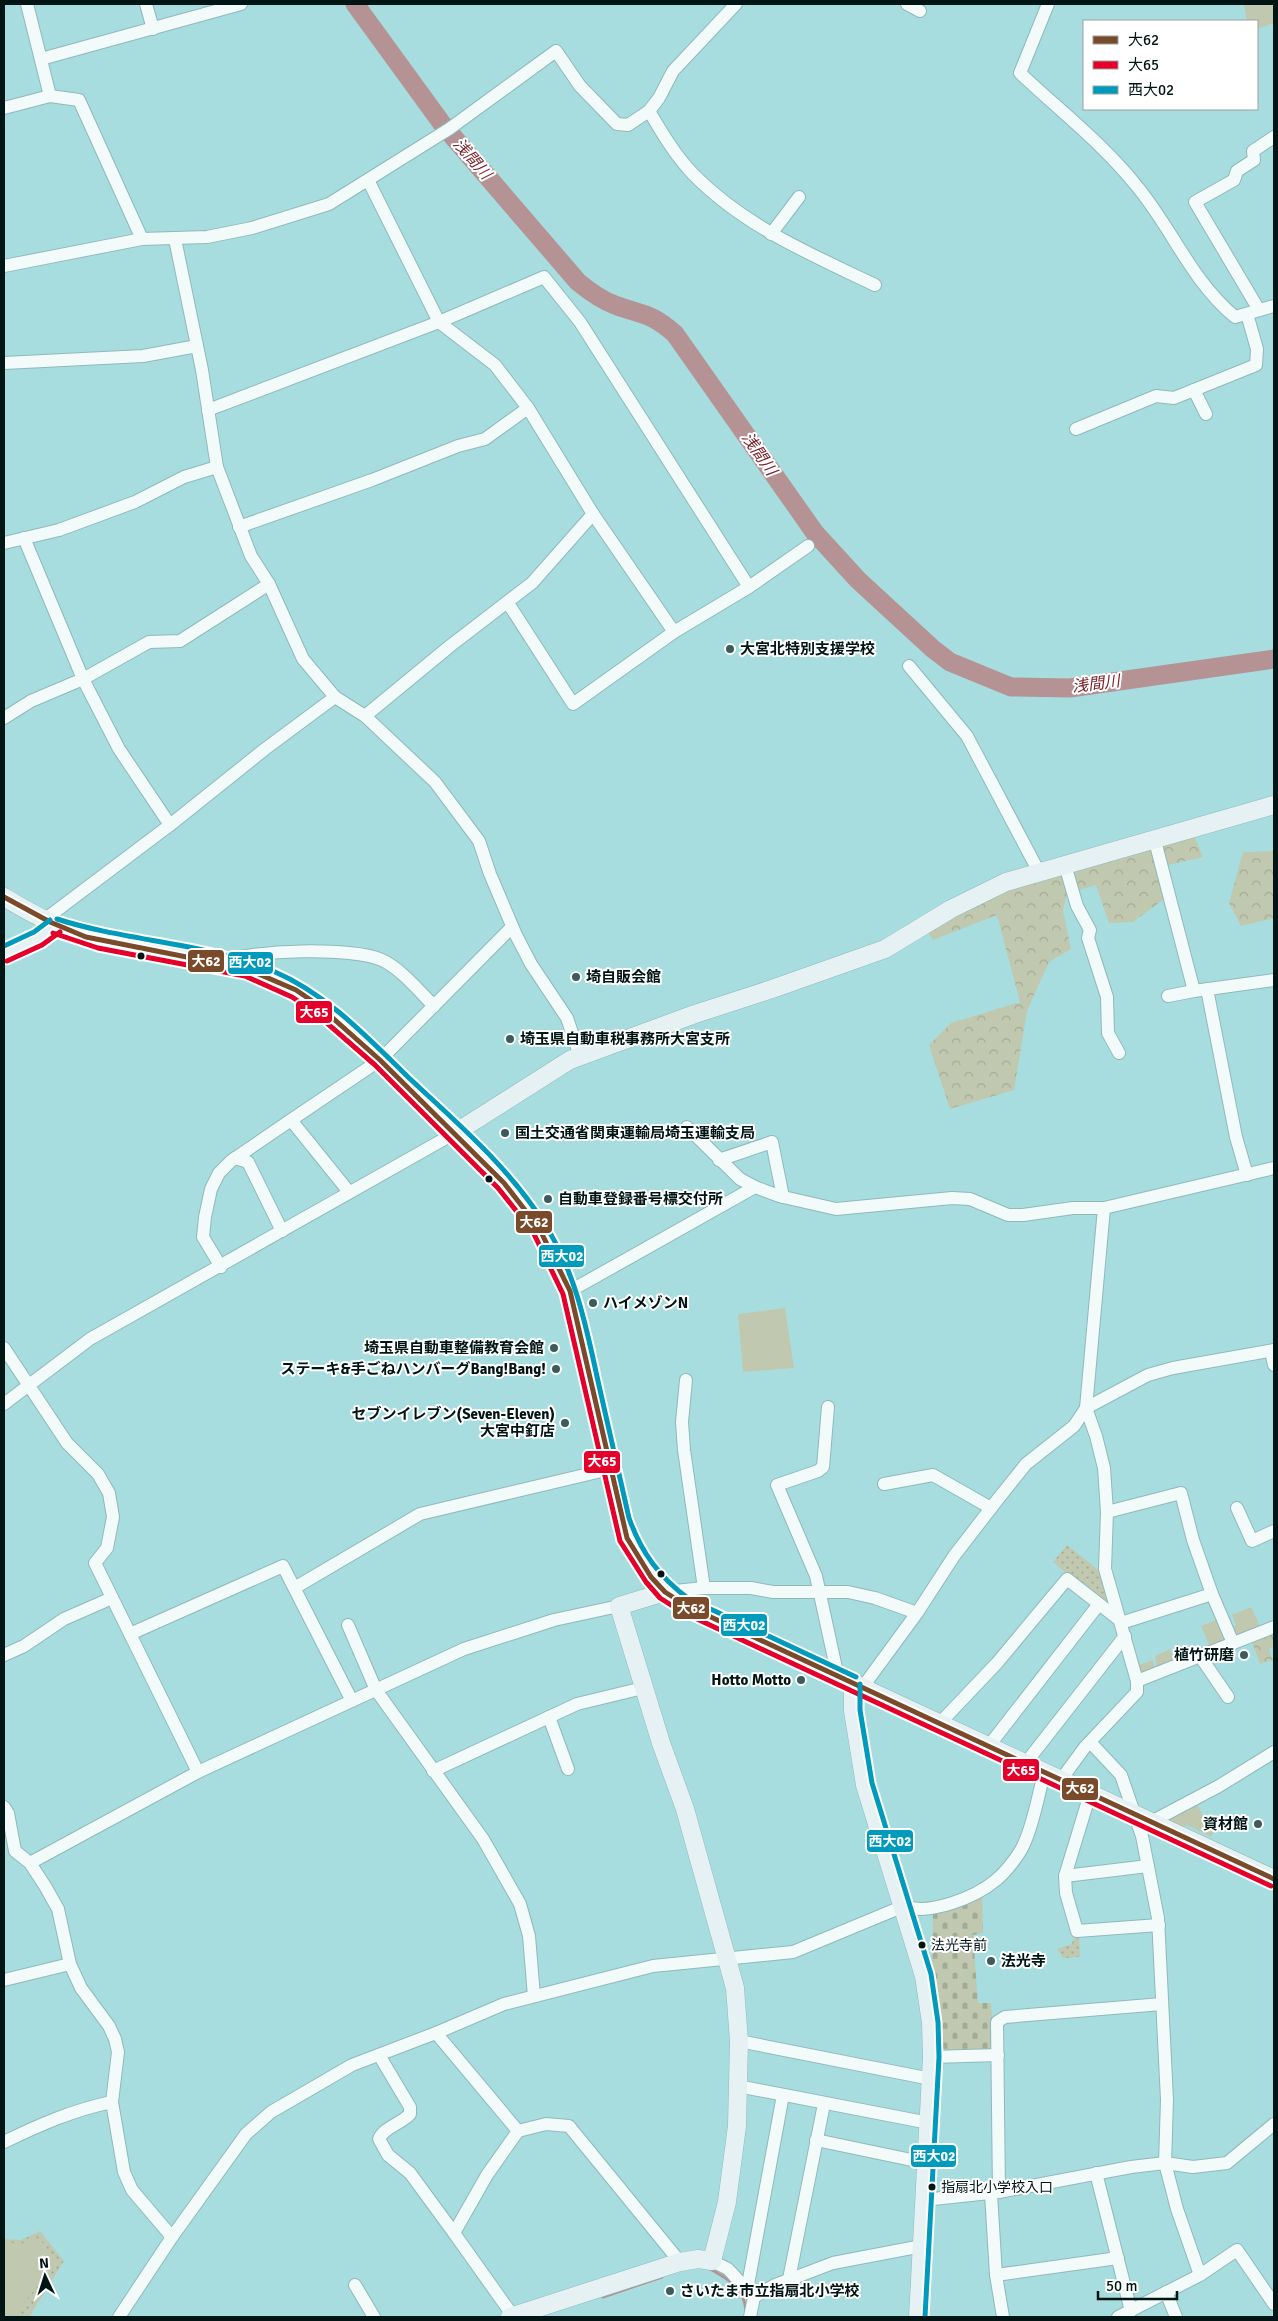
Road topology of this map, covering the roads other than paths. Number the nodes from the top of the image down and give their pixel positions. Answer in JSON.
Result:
{"nodes":[{"id":1,"x":28,"y":4,"type":"edge"},
{"id":2,"x":146,"y":4,"type":"edge"},
{"id":3,"x":241,"y":4,"type":"edge"},
{"id":4,"x":736,"y":4,"type":"edge"},
{"id":5,"x":907,"y":4,"type":"edge"},
{"id":6,"x":1048,"y":4,"type":"edge"},
{"id":7,"x":920,"y":10,"type":"dead end"},
{"id":8,"x":154,"y":28,"type":"junction"},
{"id":9,"x":41,"y":59,"type":"junction"},
{"id":10,"x":50,"y":96,"type":"junction"},
{"id":11,"x":4,"y":108,"type":"edge"},
{"id":12,"x":649,"y":111,"type":"junction"},
{"id":13,"x":1274,"y":137,"type":"edge"},
{"id":14,"x":368,"y":180,"type":"junction"},
{"id":15,"x":799,"y":197,"type":"dead end"},
{"id":16,"x":770,"y":234,"type":"junction"},
{"id":17,"x":142,"y":239,"type":"junction"},
{"id":18,"x":175,"y":239,"type":"junction"},
{"id":19,"x":4,"y":266,"type":"edge"},
{"id":20,"x":875,"y":285,"type":"dead end"},
{"id":21,"x":1274,"y":306,"type":"edge"},
{"id":22,"x":1253,"y":312,"type":"junction"},
{"id":23,"x":439,"y":322,"type":"junction"},
{"id":24,"x":197,"y":346,"type":"junction"},
{"id":25,"x":4,"y":363,"type":"edge"},
{"id":26,"x":1194,"y":390,"type":"junction"},
{"id":27,"x":528,"y":408,"type":"junction"},
{"id":28,"x":208,"y":410,"type":"junction"},
{"id":29,"x":1206,"y":414,"type":"dead end"},
{"id":30,"x":1076,"y":429,"type":"dead end"},
{"id":31,"x":217,"y":467,"type":"junction"},
{"id":32,"x":593,"y":514,"type":"junction"},
{"id":33,"x":240,"y":528,"type":"junction"},
{"id":34,"x":24,"y":538,"type":"junction"},
{"id":35,"x":4,"y":543,"type":"edge"},
{"id":36,"x":808,"y":546,"type":"dead end"},
{"id":37,"x":269,"y":584,"type":"junction"},
{"id":38,"x":749,"y":587,"type":"junction"},
{"id":39,"x":508,"y":603,"type":"junction"},
{"id":40,"x":674,"y":632,"type":"junction"},
{"id":41,"x":909,"y":666,"type":"dead end"},
{"id":42,"x":83,"y":679,"type":"junction"},
{"id":43,"x":335,"y":697,"type":"junction"},
{"id":44,"x":365,"y":716,"type":"junction"},
{"id":45,"x":4,"y":718,"type":"edge"},
{"id":46,"x":1274,"y":805,"type":"edge"},
{"id":47,"x":170,"y":825,"type":"junction"},
{"id":48,"x":1155,"y":841,"type":"junction"},
{"id":49,"x":1066,"y":865,"type":"junction"},
{"id":50,"x":1039,"y":872,"type":"junction"},
{"id":51,"x":4,"y":897,"type":"edge"},
{"id":52,"x":49,"y":923,"type":"junction"},
{"id":53,"x":512,"y":927,"type":"junction"},
{"id":54,"x":4,"y":954,"type":"edge"},
{"id":55,"x":222,"y":963,"type":"junction"},
{"id":56,"x":1274,"y":980,"type":"edge"},
{"id":57,"x":1207,"y":989,"type":"junction"},
{"id":58,"x":1194,"y":990,"type":"junction"},
{"id":59,"x":1168,"y":996,"type":"dead end"},
{"id":60,"x":434,"y":1006,"type":"junction"},
{"id":61,"x":1119,"y":1053,"type":"dead end"},
{"id":62,"x":580,"y":1056,"type":"junction"},
{"id":63,"x":380,"y":1060,"type":"junction"},
{"id":64,"x":292,"y":1120,"type":"junction"},
{"id":65,"x":687,"y":1128,"type":"dead end"},
{"id":66,"x":455,"y":1133,"type":"junction"},
{"id":67,"x":235,"y":1158,"type":"junction"},
{"id":68,"x":719,"y":1160,"type":"junction"},
{"id":69,"x":1274,"y":1168,"type":"edge"},
{"id":70,"x":1246,"y":1175,"type":"junction"},
{"id":71,"x":755,"y":1188,"type":"junction"},
{"id":72,"x":349,"y":1192,"type":"junction"},
{"id":73,"x":783,"y":1197,"type":"junction"},
{"id":74,"x":1104,"y":1208,"type":"junction"},
{"id":75,"x":282,"y":1231,"type":"junction"},
{"id":76,"x":221,"y":1267,"type":"junction"},
{"id":77,"x":570,"y":1291,"type":"junction"},
{"id":78,"x":4,"y":1348,"type":"edge"},
{"id":79,"x":1272,"y":1350,"type":"edge"},
{"id":80,"x":1274,"y":1365,"type":"edge"},
{"id":81,"x":686,"y":1380,"type":"dead end"},
{"id":82,"x":29,"y":1386,"type":"junction"},
{"id":83,"x":4,"y":1404,"type":"edge"},
{"id":84,"x":828,"y":1407,"type":"dead end"},
{"id":85,"x":1086,"y":1408,"type":"junction"},
{"id":86,"x":610,"y":1469,"type":"junction"},
{"id":87,"x":884,"y":1484,"type":"dead end"},
{"id":88,"x":991,"y":1508,"type":"junction"},
{"id":89,"x":1237,"y":1508,"type":"dead end"},
{"id":90,"x":1107,"y":1512,"type":"junction"},
{"id":91,"x":1274,"y":1531,"type":"edge"},
{"id":92,"x":296,"y":1587,"type":"junction"},
{"id":93,"x":704,"y":1588,"type":"junction"},
{"id":94,"x":665,"y":1592,"type":"junction"},
{"id":95,"x":820,"y":1592,"type":"junction"},
{"id":96,"x":1212,"y":1594,"type":"junction"},
{"id":97,"x":112,"y":1598,"type":"junction"},
{"id":98,"x":1098,"y":1604,"type":"junction"},
{"id":99,"x":619,"y":1606,"type":"junction"},
{"id":100,"x":917,"y":1613,"type":"junction"},
{"id":101,"x":1121,"y":1622,"type":"junction"},
{"id":102,"x":348,"y":1625,"type":"dead end"},
{"id":103,"x":1274,"y":1627,"type":"edge"},
{"id":104,"x":130,"y":1634,"type":"junction"},
{"id":105,"x":1125,"y":1636,"type":"junction"},
{"id":106,"x":1233,"y":1643,"type":"junction"},
{"id":107,"x":4,"y":1655,"type":"edge"},
{"id":108,"x":1200,"y":1656,"type":"junction"},
{"id":109,"x":1137,"y":1681,"type":"junction"},
{"id":110,"x":851,"y":1683,"type":"junction"},
{"id":111,"x":644,"y":1688,"type":"junction"},
{"id":112,"x":376,"y":1690,"type":"junction"},
{"id":113,"x":1228,"y":1697,"type":"dead end"},
{"id":114,"x":352,"y":1701,"type":"junction"},
{"id":115,"x":549,"y":1717,"type":"junction"},
{"id":116,"x":939,"y":1724,"type":"junction"},
{"id":117,"x":1090,"y":1742,"type":"junction"},
{"id":118,"x":988,"y":1747,"type":"junction"},
{"id":119,"x":1274,"y":1752,"type":"edge"},
{"id":120,"x":1024,"y":1764,"type":"junction"},
{"id":121,"x":568,"y":1769,"type":"dead end"},
{"id":122,"x":433,"y":1771,"type":"junction"},
{"id":123,"x":198,"y":1772,"type":"junction"},
{"id":124,"x":1052,"y":1777,"type":"junction"},
{"id":125,"x":1090,"y":1794,"type":"junction"},
{"id":126,"x":4,"y":1807,"type":"edge"},
{"id":127,"x":1135,"y":1815,"type":"junction"},
{"id":128,"x":1152,"y":1822,"type":"junction"},
{"id":129,"x":10,"y":1853,"type":"edge"},
{"id":130,"x":30,"y":1864,"type":"junction"},
{"id":131,"x":1148,"y":1866,"type":"junction"},
{"id":132,"x":1065,"y":1876,"type":"junction"},
{"id":133,"x":1274,"y":1879,"type":"edge"},
{"id":134,"x":904,"y":1906,"type":"junction"},
{"id":135,"x":1159,"y":1925,"type":"junction"},
{"id":136,"x":728,"y":1959,"type":"junction"},
{"id":137,"x":70,"y":1964,"type":"junction"},
{"id":138,"x":4,"y":1980,"type":"edge"},
{"id":139,"x":534,"y":1996,"type":"junction"},
{"id":140,"x":1162,"y":2004,"type":"junction"},
{"id":141,"x":436,"y":2033,"type":"junction"},
{"id":142,"x":739,"y":2041,"type":"junction"},
{"id":143,"x":998,"y":2055,"type":"junction"},
{"id":144,"x":379,"y":2056,"type":"junction"},
{"id":145,"x":932,"y":2057,"type":"junction"},
{"id":146,"x":931,"y":2079,"type":"junction"},
{"id":147,"x":738,"y":2086,"type":"junction"},
{"id":148,"x":783,"y":2096,"type":"junction"},
{"id":149,"x":112,"y":2102,"type":"junction"},
{"id":150,"x":824,"y":2104,"type":"junction"},
{"id":151,"x":929,"y":2123,"type":"junction"},
{"id":152,"x":1274,"y":2124,"type":"edge"},
{"id":153,"x":518,"y":2130,"type":"junction"},
{"id":154,"x":816,"y":2140,"type":"junction"},
{"id":155,"x":4,"y":2142,"type":"edge"},
{"id":156,"x":926,"y":2163,"type":"junction"},
{"id":157,"x":1165,"y":2163,"type":"junction"},
{"id":158,"x":1096,"y":2174,"type":"junction"},
{"id":159,"x":995,"y":2193,"type":"junction"},
{"id":160,"x":924,"y":2200,"type":"junction"},
{"id":161,"x":454,"y":2233,"type":"junction"},
{"id":162,"x":172,"y":2237,"type":"junction"},
{"id":163,"x":922,"y":2246,"type":"junction"},
{"id":164,"x":1118,"y":2258,"type":"junction"},
{"id":165,"x":712,"y":2261,"type":"junction"},
{"id":166,"x":680,"y":2262,"type":"junction"},
{"id":167,"x":996,"y":2275,"type":"junction"},
{"id":168,"x":1200,"y":2275,"type":"junction"},
{"id":169,"x":789,"y":2279,"type":"junction"},
{"id":170,"x":355,"y":2285,"type":"dead end"},
{"id":171,"x":1166,"y":2292,"type":"junction"},
{"id":172,"x":750,"y":2293,"type":"junction"},
{"id":173,"x":1274,"y":2304,"type":"edge"},
{"id":174,"x":1131,"y":2310,"type":"junction"},
{"id":175,"x":518,"y":2315,"type":"edge"},
{"id":176,"x":119,"y":2317,"type":"edge"},
{"id":177,"x":374,"y":2317,"type":"edge"},
{"id":178,"x":750,"y":2317,"type":"edge"},
{"id":179,"x":918,"y":2317,"type":"edge"},
{"id":180,"x":1003,"y":2317,"type":"edge"},
{"id":181,"x":1118,"y":2317,"type":"edge"},
{"id":182,"x":1176,"y":2317,"type":"edge"}],
"edges":[{"from":1,"to":9,"type":"street"},
{"from":2,"to":8,"type":"street"},
{"from":3,"to":8,"type":"street"},
{"from":4,"to":12,"type":"street"},
{"from":5,"to":7,"type":"street"},
{"from":6,"to":22,"type":"street"},
{"from":8,"to":9,"type":"street"},
{"from":9,"to":10,"type":"street"},
{"from":10,"to":11,"type":"street"},
{"from":10,"to":17,"type":"street"},
{"from":12,"to":14,"type":"street"},
{"from":12,"to":16,"type":"street"},
{"from":13,"to":22,"type":"street"},
{"from":14,"to":18,"type":"street"},
{"from":14,"to":23,"type":"street"},
{"from":15,"to":16,"type":"street"},
{"from":16,"to":20,"type":"street"},
{"from":17,"to":18,"type":"street"},
{"from":17,"to":19,"type":"street"},
{"from":18,"to":24,"type":"street"},
{"from":21,"to":22,"type":"street"},
{"from":22,"to":26,"type":"street"},
{"from":23,"to":27,"type":"street"},
{"from":23,"to":28,"type":"street"},
{"from":23,"to":38,"type":"street"},
{"from":24,"to":25,"type":"street"},
{"from":24,"to":28,"type":"street"},
{"from":26,"to":29,"type":"street"},
{"from":26,"to":30,"type":"street"},
{"from":27,"to":32,"type":"street"},
{"from":27,"to":33,"type":"street"},
{"from":28,"to":31,"type":"street"},
{"from":31,"to":33,"type":"street"},
{"from":31,"to":34,"type":"street"},
{"from":32,"to":39,"type":"street"},
{"from":32,"to":40,"type":"street"},
{"from":33,"to":37,"type":"street"},
{"from":34,"to":35,"type":"street"},
{"from":34,"to":42,"type":"street"},
{"from":36,"to":38,"type":"street"},
{"from":37,"to":42,"type":"street"},
{"from":37,"to":43,"type":"street"},
{"from":38,"to":40,"type":"street"},
{"from":39,"to":40,"type":"street"},
{"from":39,"to":44,"type":"street"},
{"from":41,"to":50,"type":"street"},
{"from":42,"to":45,"type":"street"},
{"from":42,"to":47,"type":"street"},
{"from":43,"to":44,"type":"street"},
{"from":43,"to":47,"type":"street"},
{"from":44,"to":53,"type":"street"},
{"from":46,"to":48,"type":"street"},
{"from":47,"to":52,"type":"street"},
{"from":48,"to":49,"type":"street"},
{"from":48,"to":58,"type":"street"},
{"from":49,"to":50,"type":"street"},
{"from":49,"to":61,"type":"street"},
{"from":50,"to":62,"type":"street"},
{"from":51,"to":52,"type":"street"},
{"from":52,"to":54,"type":"street"},
{"from":52,"to":55,"type":"street"},
{"from":53,"to":60,"type":"street"},
{"from":53,"to":62,"type":"street"},
{"from":55,"to":60,"type":"street"},
{"from":55,"to":63,"type":"street"},
{"from":56,"to":57,"type":"street"},
{"from":57,"to":58,"type":"street"},
{"from":57,"to":70,"type":"street"},
{"from":58,"to":59,"type":"street"},
{"from":60,"to":63,"type":"street"},
{"from":62,"to":66,"type":"street"},
{"from":63,"to":64,"type":"street"},
{"from":63,"to":66,"type":"street"},
{"from":64,"to":67,"type":"street"},
{"from":64,"to":72,"type":"street"},
{"from":65,"to":68,"type":"street"},
{"from":66,"to":72,"type":"street"},
{"from":66,"to":77,"type":"street"},
{"from":67,"to":75,"type":"street"},
{"from":67,"to":76,"type":"street"},
{"from":68,"to":71,"type":"street"},
{"from":68,"to":73,"type":"street"},
{"from":69,"to":70,"type":"street"},
{"from":70,"to":74,"type":"street"},
{"from":71,"to":73,"type":"street"},
{"from":71,"to":77,"type":"street"},
{"from":72,"to":75,"type":"street"},
{"from":73,"to":74,"type":"street"},
{"from":74,"to":85,"type":"street"},
{"from":75,"to":76,"type":"street"},
{"from":76,"to":82,"type":"street"},
{"from":77,"to":86,"type":"street"},
{"from":78,"to":82,"type":"street"},
{"from":79,"to":80,"type":"street"},
{"from":79,"to":85,"type":"street"},
{"from":81,"to":93,"type":"street"},
{"from":82,"to":83,"type":"street"},
{"from":82,"to":97,"type":"street"},
{"from":84,"to":95,"type":"street"},
{"from":85,"to":88,"type":"street"},
{"from":85,"to":90,"type":"street"},
{"from":86,"to":92,"type":"street"},
{"from":86,"to":94,"type":"street"},
{"from":87,"to":88,"type":"street"},
{"from":88,"to":100,"type":"street"},
{"from":89,"to":91,"type":"street"},
{"from":90,"to":96,"type":"street"},
{"from":90,"to":101,"type":"street"},
{"from":92,"to":104,"type":"street"},
{"from":92,"to":114,"type":"street"},
{"from":93,"to":94,"type":"street"},
{"from":93,"to":95,"type":"street"},
{"from":94,"to":99,"type":"street"},
{"from":94,"to":110,"type":"street"},
{"from":95,"to":100,"type":"street"},
{"from":95,"to":110,"type":"street"},
{"from":96,"to":101,"type":"street"},
{"from":96,"to":106,"type":"street"},
{"from":97,"to":104,"type":"street"},
{"from":97,"to":107,"type":"street"},
{"from":98,"to":101,"type":"street"},
{"from":98,"to":116,"type":"street"},
{"from":98,"to":118,"type":"street"},
{"from":99,"to":111,"type":"street"},
{"from":99,"to":112,"type":"street"},
{"from":100,"to":110,"type":"street"},
{"from":101,"to":105,"type":"street"},
{"from":102,"to":112,"type":"street"},
{"from":103,"to":106,"type":"street"},
{"from":104,"to":123,"type":"street"},
{"from":105,"to":109,"type":"street"},
{"from":105,"to":120,"type":"street"},
{"from":106,"to":108,"type":"street"},
{"from":108,"to":109,"type":"street"},
{"from":108,"to":113,"type":"street"},
{"from":109,"to":117,"type":"street"},
{"from":110,"to":116,"type":"street"},
{"from":110,"to":134,"type":"street"},
{"from":111,"to":115,"type":"street"},
{"from":111,"to":136,"type":"street"},
{"from":112,"to":114,"type":"street"},
{"from":112,"to":122,"type":"street"},
{"from":114,"to":123,"type":"street"},
{"from":115,"to":121,"type":"street"},
{"from":115,"to":122,"type":"street"},
{"from":116,"to":118,"type":"street"},
{"from":117,"to":124,"type":"street"},
{"from":117,"to":127,"type":"street"},
{"from":118,"to":120,"type":"street"},
{"from":119,"to":128,"type":"street"},
{"from":120,"to":124,"type":"street"},
{"from":122,"to":139,"type":"street"},
{"from":123,"to":130,"type":"street"},
{"from":124,"to":125,"type":"street"},
{"from":124,"to":134,"type":"street"},
{"from":125,"to":127,"type":"street"},
{"from":125,"to":132,"type":"street"},
{"from":126,"to":129,"type":"street"},
{"from":127,"to":128,"type":"street"},
{"from":127,"to":131,"type":"street"},
{"from":128,"to":133,"type":"street"},
{"from":129,"to":130,"type":"street"},
{"from":130,"to":137,"type":"street"},
{"from":131,"to":132,"type":"street"},
{"from":131,"to":135,"type":"street"},
{"from":132,"to":135,"type":"street"},
{"from":134,"to":136,"type":"street"},
{"from":134,"to":145,"type":"street"},
{"from":135,"to":140,"type":"street"},
{"from":136,"to":139,"type":"street"},
{"from":136,"to":142,"type":"street"},
{"from":137,"to":138,"type":"street"},
{"from":137,"to":149,"type":"street"},
{"from":139,"to":141,"type":"street"},
{"from":140,"to":143,"type":"street"},
{"from":140,"to":157,"type":"street"},
{"from":141,"to":144,"type":"street"},
{"from":141,"to":153,"type":"street"},
{"from":142,"to":146,"type":"street"},
{"from":142,"to":147,"type":"street"},
{"from":143,"to":145,"type":"street"},
{"from":143,"to":159,"type":"street"},
{"from":144,"to":161,"type":"street"},
{"from":144,"to":162,"type":"street"},
{"from":145,"to":146,"type":"street"},
{"from":146,"to":151,"type":"street"},
{"from":147,"to":148,"type":"street"},
{"from":147,"to":165,"type":"street"},
{"from":148,"to":150,"type":"street"},
{"from":148,"to":172,"type":"street"},
{"from":149,"to":155,"type":"street"},
{"from":149,"to":162,"type":"street"},
{"from":150,"to":151,"type":"street"},
{"from":150,"to":154,"type":"street"},
{"from":151,"to":156,"type":"street"},
{"from":152,"to":157,"type":"street"},
{"from":153,"to":161,"type":"street"},
{"from":153,"to":166,"type":"street"},
{"from":154,"to":156,"type":"street"},
{"from":154,"to":169,"type":"street"},
{"from":156,"to":160,"type":"street"},
{"from":157,"to":158,"type":"street"},
{"from":157,"to":168,"type":"street"},
{"from":158,"to":159,"type":"street"},
{"from":158,"to":164,"type":"street"},
{"from":159,"to":160,"type":"street"},
{"from":159,"to":167,"type":"street"},
{"from":160,"to":163,"type":"street"},
{"from":161,"to":175,"type":"street"},
{"from":162,"to":176,"type":"street"},
{"from":163,"to":169,"type":"street"},
{"from":163,"to":179,"type":"street"},
{"from":164,"to":167,"type":"street"},
{"from":164,"to":174,"type":"street"},
{"from":165,"to":166,"type":"street"},
{"from":165,"to":172,"type":"street"},
{"from":166,"to":175,"type":"street"},
{"from":167,"to":180,"type":"street"},
{"from":168,"to":171,"type":"street"},
{"from":168,"to":173,"type":"street"},
{"from":169,"to":172,"type":"street"},
{"from":170,"to":177,"type":"street"},
{"from":171,"to":174,"type":"street"},
{"from":171,"to":182,"type":"street"},
{"from":172,"to":178,"type":"street"},
{"from":174,"to":181,"type":"street"}]}
